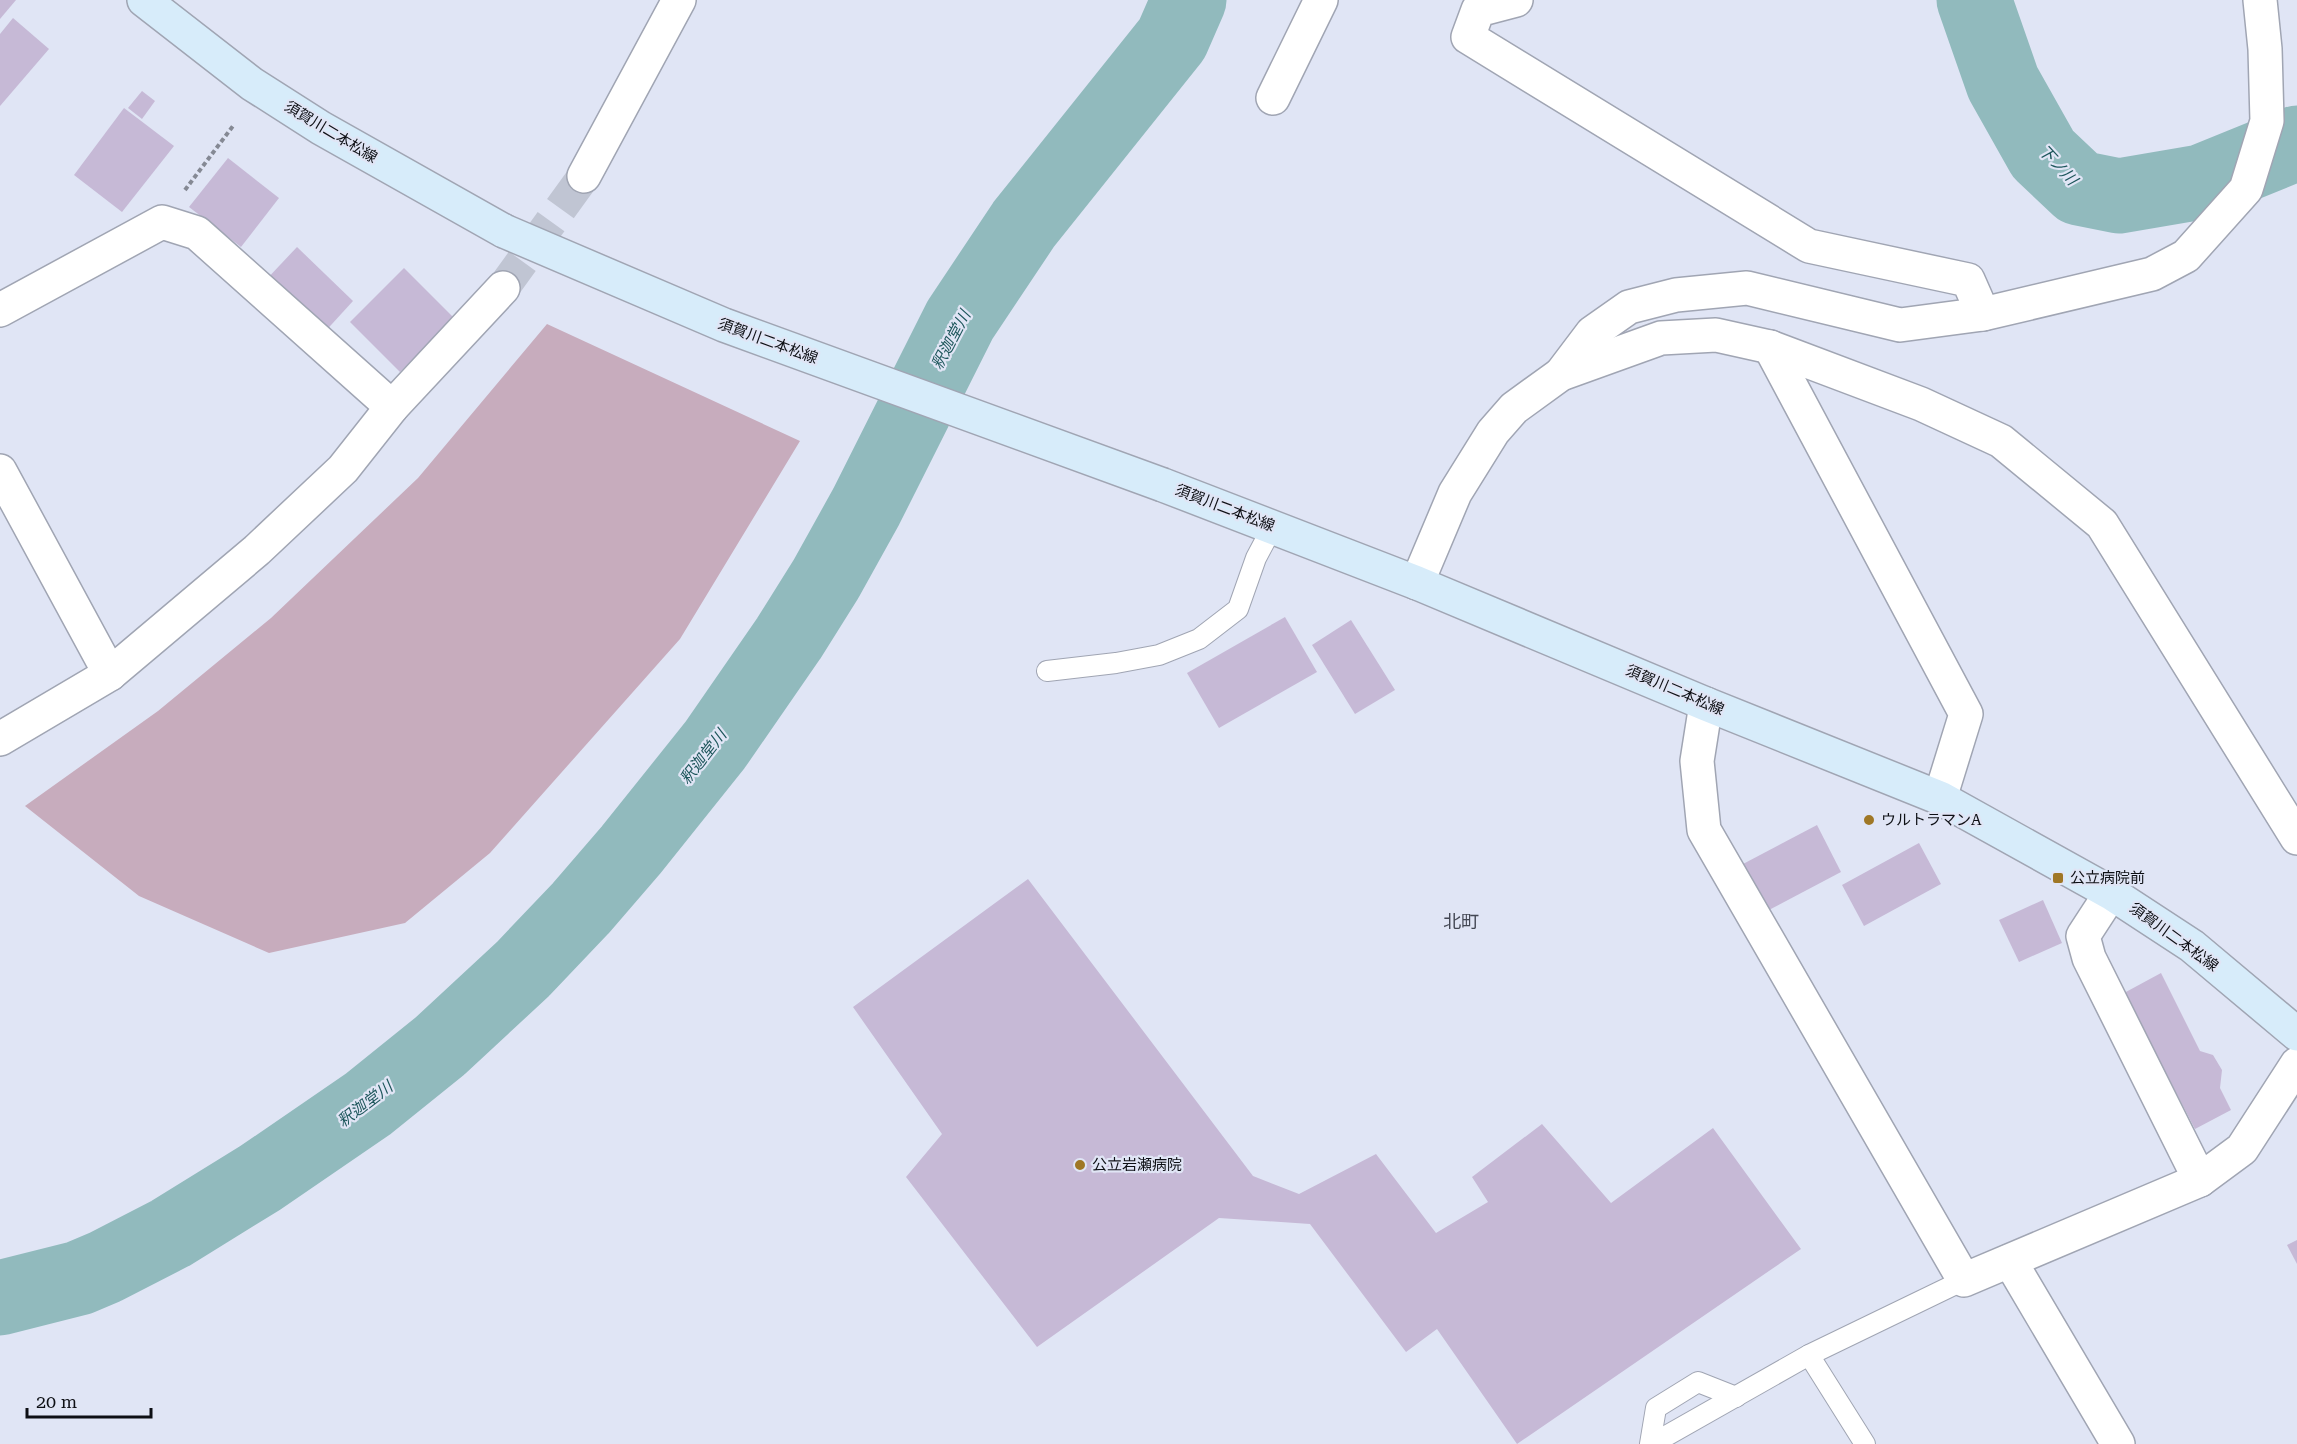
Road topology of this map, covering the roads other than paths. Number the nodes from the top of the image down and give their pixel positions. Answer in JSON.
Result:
{"nodes":[{"id":1,"x":144,"y":0,"type":"edge"},
{"id":2,"x":679,"y":0,"type":"edge"},
{"id":3,"x":1321,"y":0,"type":"edge"},
{"id":4,"x":1516,"y":0,"type":"edge"},
{"id":5,"x":2260,"y":0,"type":"edge"},
{"id":6,"x":1273,"y":98,"type":"dead end"},
{"id":7,"x":584,"y":176,"type":"tunnel mouth"},
{"id":8,"x":503,"y":288,"type":"tunnel mouth"},
{"id":9,"x":0,"y":310,"type":"edge"},
{"id":10,"x":1983,"y":314,"type":"junction"},
{"id":11,"x":1770,"y":347,"type":"junction"},
{"id":12,"x":1561,"y":375,"type":"junction"},
{"id":13,"x":392,"y":408,"type":"junction"},
{"id":14,"x":3,"y":483,"type":"edge"},
{"id":15,"x":1273,"y":526,"type":"junction"},
{"id":16,"x":1417,"y":582,"type":"junction"},
{"id":17,"x":1047,"y":670,"type":"dead end"},
{"id":18,"x":110,"y":674,"type":"junction"},
{"id":19,"x":1706,"y":704,"type":"junction"},
{"id":20,"x":0,"y":739,"type":"edge"},
{"id":21,"x":1940,"y":798,"type":"junction"},
{"id":22,"x":2297,"y":838,"type":"edge"},
{"id":23,"x":2111,"y":893,"type":"junction"},
{"id":24,"x":2297,"y":1034,"type":"edge"},
{"id":25,"x":2297,"y":1064,"type":"edge"},
{"id":26,"x":2199,"y":1180,"type":"junction"},
{"id":27,"x":2010,"y":1261,"type":"junction"},
{"id":28,"x":1964,"y":1280,"type":"junction"},
{"id":29,"x":1809,"y":1355,"type":"junction"},
{"id":30,"x":1736,"y":1397,"type":"junction"},
{"id":31,"x":1651,"y":1444,"type":"edge"},
{"id":32,"x":1865,"y":1444,"type":"edge"},
{"id":33,"x":2118,"y":1444,"type":"edge"}],
"edges":[{"from":1,"to":15,"type":"main road","name":"須賀川二本松線","bridge":true},
{"from":2,"to":7,"type":"street"},
{"from":3,"to":6,"type":"street"},
{"from":4,"to":10,"type":"street"},
{"from":5,"to":10,"type":"street"},
{"from":8,"to":13,"type":"street"},
{"from":9,"to":13,"type":"street"},
{"from":10,"to":12,"type":"street"},
{"from":11,"to":12,"type":"street"},
{"from":11,"to":21,"type":"street"},
{"from":11,"to":22,"type":"street"},
{"from":12,"to":16,"type":"street"},
{"from":13,"to":18,"type":"street"},
{"from":14,"to":18,"type":"street"},
{"from":15,"to":16,"type":"main road","name":"須賀川二本松線"},
{"from":15,"to":17,"type":"lane"},
{"from":16,"to":19,"type":"main road","name":"須賀川二本松線"},
{"from":18,"to":20,"type":"street"},
{"from":19,"to":21,"type":"main road","name":"須賀川二本松線"},
{"from":19,"to":28,"type":"street"},
{"from":21,"to":23,"type":"main road","name":"須賀川二本松線"},
{"from":23,"to":24,"type":"main road","name":"須賀川二本松線"},
{"from":23,"to":26,"type":"street"},
{"from":25,"to":26,"type":"street"},
{"from":26,"to":27,"type":"street"},
{"from":27,"to":28,"type":"street"},
{"from":27,"to":33,"type":"street"},
{"from":28,"to":29,"type":"lane"},
{"from":29,"to":30,"type":"lane"},
{"from":29,"to":32,"type":"lane"},
{"from":30,"to":31,"type":"lane"},
{"from":30,"to":31,"type":"lane"}]}
